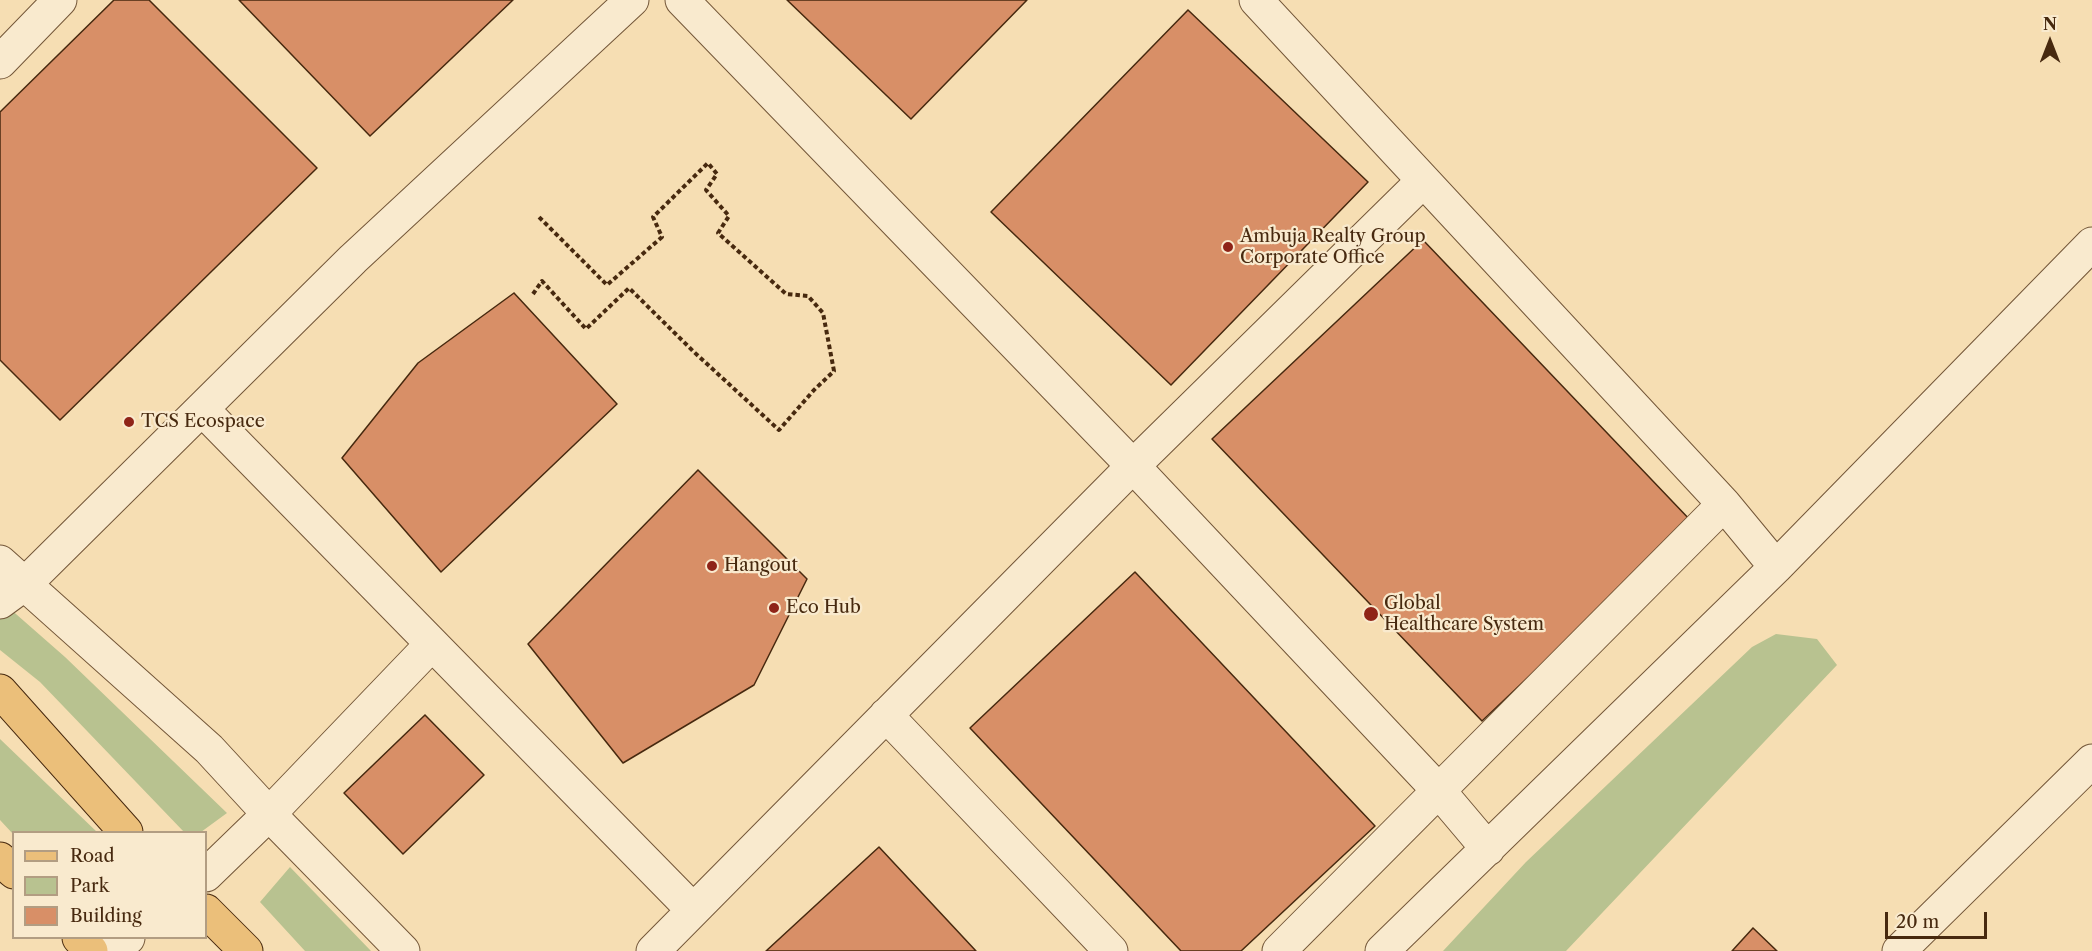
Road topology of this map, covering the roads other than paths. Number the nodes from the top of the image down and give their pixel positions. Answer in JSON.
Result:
{"nodes":[{"id":1,"x":60,"y":0,"type":"edge"},
{"id":2,"x":632,"y":0,"type":"edge"},
{"id":3,"x":682,"y":0,"type":"edge"},
{"id":4,"x":1256,"y":0,"type":"edge"},
{"id":5,"x":0,"y":62,"type":"edge"},
{"id":6,"x":1423,"y":181,"type":"junction"},
{"id":7,"x":2092,"y":244,"type":"edge"},
{"id":8,"x":202,"y":409,"type":"junction"},
{"id":9,"x":1132,"y":466,"type":"junction"},
{"id":10,"x":1724,"y":504,"type":"junction"},
{"id":11,"x":0,"y":562,"type":"edge"},
{"id":12,"x":1776,"y":567,"type":"junction"},
{"id":13,"x":26,"y":583,"type":"junction"},
{"id":14,"x":0,"y":602,"type":"edge"},
{"id":15,"x":432,"y":644,"type":"junction"},
{"id":16,"x":0,"y":691,"type":"edge"},
{"id":17,"x":886,"y":715,"type":"junction"},
{"id":18,"x":2092,"y":761,"type":"edge"},
{"id":19,"x":1439,"y":791,"type":"junction"},
{"id":20,"x":269,"y":814,"type":"junction"},
{"id":21,"x":125,"y":831,"type":"edge"},
{"id":22,"x":1488,"y":849,"type":"junction"},
{"id":23,"x":0,"y":859,"type":"edge"},
{"id":24,"x":12,"y":870,"type":"edge"},
{"id":25,"x":207,"y":874,"type":"edge"},
{"id":26,"x":693,"y":910,"type":"junction"},
{"id":27,"x":207,"y":912,"type":"edge"},
{"id":28,"x":80,"y":939,"type":"edge"},
{"id":29,"x":127,"y":939,"type":"edge"},
{"id":30,"x":91,"y":951,"type":"edge"},
{"id":31,"x":110,"y":951,"type":"edge"},
{"id":32,"x":246,"y":951,"type":"edge"},
{"id":33,"x":403,"y":951,"type":"edge"},
{"id":34,"x":653,"y":951,"type":"edge"},
{"id":35,"x":1111,"y":951,"type":"edge"},
{"id":36,"x":1279,"y":951,"type":"edge"},
{"id":37,"x":1383,"y":951,"type":"edge"},
{"id":38,"x":1899,"y":951,"type":"edge"}],
"edges":[{"from":1,"to":5,"type":"street"},
{"from":2,"to":8,"type":"street"},
{"from":3,"to":9,"type":"street"},
{"from":4,"to":6,"type":"street"},
{"from":6,"to":9,"type":"street"},
{"from":6,"to":10,"type":"street"},
{"from":7,"to":12,"type":"street"},
{"from":8,"to":13,"type":"street"},
{"from":8,"to":15,"type":"street"},
{"from":9,"to":17,"type":"street"},
{"from":9,"to":19,"type":"street"},
{"from":10,"to":12,"type":"street"},
{"from":10,"to":19,"type":"street"},
{"from":11,"to":13,"type":"street"},
{"from":12,"to":22,"type":"street"},
{"from":13,"to":14,"type":"street"},
{"from":13,"to":20,"type":"street"},
{"from":15,"to":20,"type":"street"},
{"from":15,"to":26,"type":"street"},
{"from":16,"to":21,"type":"main road"},
{"from":17,"to":26,"type":"street"},
{"from":17,"to":35,"type":"street"},
{"from":18,"to":38,"type":"street"},
{"from":19,"to":22,"type":"street"},
{"from":19,"to":36,"type":"street"},
{"from":20,"to":25,"type":"street"},
{"from":20,"to":33,"type":"street"},
{"from":22,"to":37,"type":"street"},
{"from":23,"to":24,"type":"main road"},
{"from":26,"to":34,"type":"street"},
{"from":27,"to":32,"type":"main road"},
{"from":28,"to":30,"type":"main road"},
{"from":29,"to":31,"type":"street"}]}
